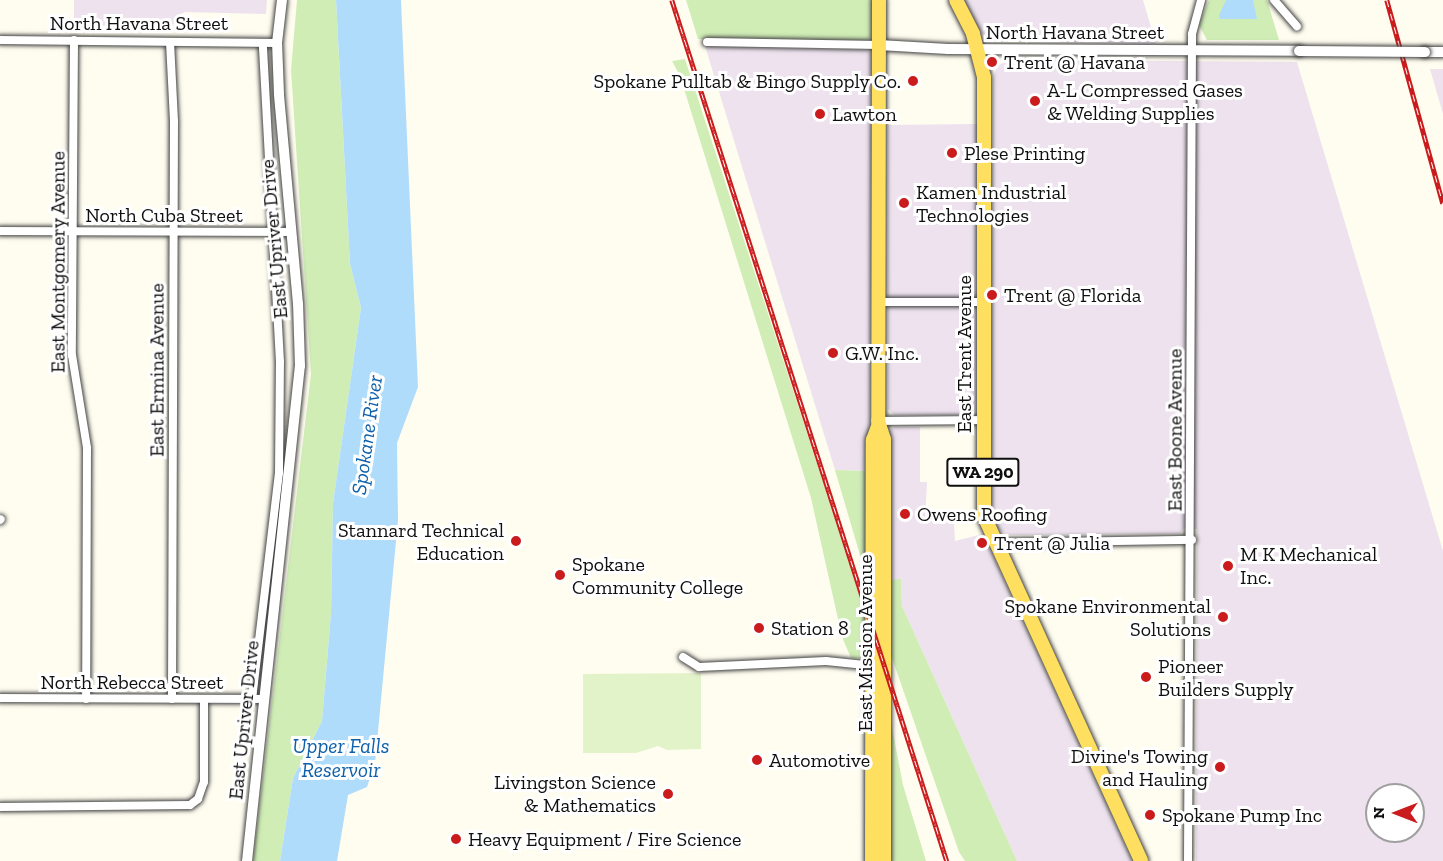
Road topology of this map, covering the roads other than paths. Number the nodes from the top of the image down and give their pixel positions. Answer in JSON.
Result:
{"nodes":[{"id":1,"x":282,"y":0,"type":"edge"},
{"id":2,"x":879,"y":0,"type":"edge"},
{"id":3,"x":956,"y":0,"type":"edge"},
{"id":4,"x":1201,"y":0,"type":"edge"},
{"id":5,"x":1274,"y":0,"type":"edge"},
{"id":6,"x":1297,"y":26,"type":"dead end"},
{"id":7,"x":0,"y":40,"type":"edge"},
{"id":8,"x":74,"y":40,"type":"junction"},
{"id":9,"x":170,"y":42,"type":"junction"},
{"id":10,"x":707,"y":42,"type":"dead end"},
{"id":11,"x":277,"y":43,"type":"junction"},
{"id":12,"x":263,"y":44,"type":"junction"},
{"id":13,"x":879,"y":45,"type":"junction"},
{"id":14,"x":979,"y":49,"type":"junction"},
{"id":15,"x":1191,"y":51,"type":"junction"},
{"id":16,"x":1443,"y":52,"type":"edge"},
{"id":17,"x":0,"y":231,"type":"edge"},
{"id":18,"x":74,"y":231,"type":"junction"},
{"id":19,"x":174,"y":231,"type":"junction"},
{"id":20,"x":272,"y":232,"type":"junction"},
{"id":21,"x":292,"y":232,"type":"junction"},
{"id":22,"x":879,"y":302,"type":"junction"},
{"id":23,"x":984,"y":302,"type":"junction"},
{"id":24,"x":984,"y":420,"type":"junction"},
{"id":25,"x":878,"y":423,"type":"junction"},
{"id":26,"x":284,"y":474,"type":"junction"},
{"id":27,"x":1192,"y":540,"type":"junction"},
{"id":28,"x":995,"y":543,"type":"junction"},
{"id":29,"x":683,"y":657,"type":"dead end"},
{"id":30,"x":879,"y":666,"type":"junction"},
{"id":31,"x":0,"y":698,"type":"edge"},
{"id":32,"x":86,"y":699,"type":"junction"},
{"id":33,"x":172,"y":699,"type":"junction"},
{"id":34,"x":204,"y":699,"type":"junction"},
{"id":35,"x":252,"y":699,"type":"junction"},
{"id":36,"x":265,"y":699,"type":"junction"},
{"id":37,"x":0,"y":807,"type":"edge"},
{"id":38,"x":247,"y":861,"type":"edge"},
{"id":39,"x":872,"y":861,"type":"edge"},
{"id":40,"x":884,"y":861,"type":"edge"},
{"id":41,"x":1141,"y":861,"type":"edge"},
{"id":42,"x":1188,"y":861,"type":"edge"}],
"edges":[{"from":1,"to":11,"type":"street","name":"East Upriver Drive"},
{"from":2,"to":13,"type":"main road","name":"East Mission Avenue"},
{"from":3,"to":14,"type":"main road","name":"East Trent Avenue","number":"WA 290"},
{"from":4,"to":15,"type":"street","name":"East Boone Avenue"},
{"from":5,"to":6,"type":"street"},
{"from":7,"to":8,"type":"street","name":"North Havana Street"},
{"from":8,"to":9,"type":"street","name":"North Havana Street"},
{"from":8,"to":18,"type":"street","name":"East Montgomery Avenue"},
{"from":9,"to":12,"type":"street","name":"North Havana Street"},
{"from":9,"to":19,"type":"street","name":"East Ermina Avenue"},
{"from":10,"to":13,"type":"street","name":"North Havana Street"},
{"from":11,"to":12,"type":"street","name":"North Havana Street"},
{"from":11,"to":21,"type":"street","name":"East Upriver Drive"},
{"from":12,"to":20,"type":"street","name":"East Upriver Drive"},
{"from":13,"to":14,"type":"street","name":"North Havana Street"},
{"from":13,"to":22,"type":"main road","name":"East Mission Avenue"},
{"from":14,"to":15,"type":"street","name":"North Havana Street"},
{"from":14,"to":23,"type":"main road","name":"East Trent Avenue","number":"WA 290"},
{"from":15,"to":16,"type":"street","name":"North Havana Street","bridge":true},
{"from":15,"to":27,"type":"street","name":"East Boone Avenue"},
{"from":17,"to":18,"type":"street","name":"North Cuba Street"},
{"from":18,"to":19,"type":"street","name":"North Cuba Street"},
{"from":18,"to":32,"type":"street","name":"East Montgomery Avenue"},
{"from":19,"to":20,"type":"street","name":"North Cuba Street"},
{"from":19,"to":33,"type":"street","name":"East Ermina Avenue"},
{"from":20,"to":21,"type":"street","name":"North Cuba Street"},
{"from":20,"to":26,"type":"street","name":"East Upriver Drive"},
{"from":21,"to":26,"type":"street","name":"East Upriver Drive"},
{"from":22,"to":23,"type":"street"},
{"from":22,"to":25,"type":"main road","name":"East Mission Avenue"},
{"from":23,"to":24,"type":"main road","name":"East Trent Avenue","number":"WA 290"},
{"from":24,"to":25,"type":"street"},
{"from":24,"to":28,"type":"main road","name":"East Trent Avenue","number":"WA 290"},
{"from":25,"to":30,"type":"main road","name":"East Mission Avenue"},
{"from":26,"to":35,"type":"street","name":"East Upriver Drive"},
{"from":26,"to":36,"type":"street","name":"East Upriver Drive"},
{"from":27,"to":28,"type":"street"},
{"from":27,"to":42,"type":"street","name":"East Boone Avenue"},
{"from":28,"to":41,"type":"main road","name":"East Trent Avenue","number":"WA 290"},
{"from":29,"to":30,"type":"street"},
{"from":30,"to":39,"type":"main road","name":"East Mission Avenue"},
{"from":30,"to":40,"type":"main road","name":"East Mission Avenue"},
{"from":31,"to":32,"type":"street","name":"North Rebecca Street"},
{"from":32,"to":33,"type":"street","name":"North Rebecca Street"},
{"from":33,"to":34,"type":"street","name":"North Rebecca Street"},
{"from":34,"to":35,"type":"street","name":"North Rebecca Street"},
{"from":34,"to":37,"type":"street"},
{"from":35,"to":36,"type":"street","name":"North Rebecca Street"},
{"from":36,"to":38,"type":"street","name":"East Upriver Drive"}]}
